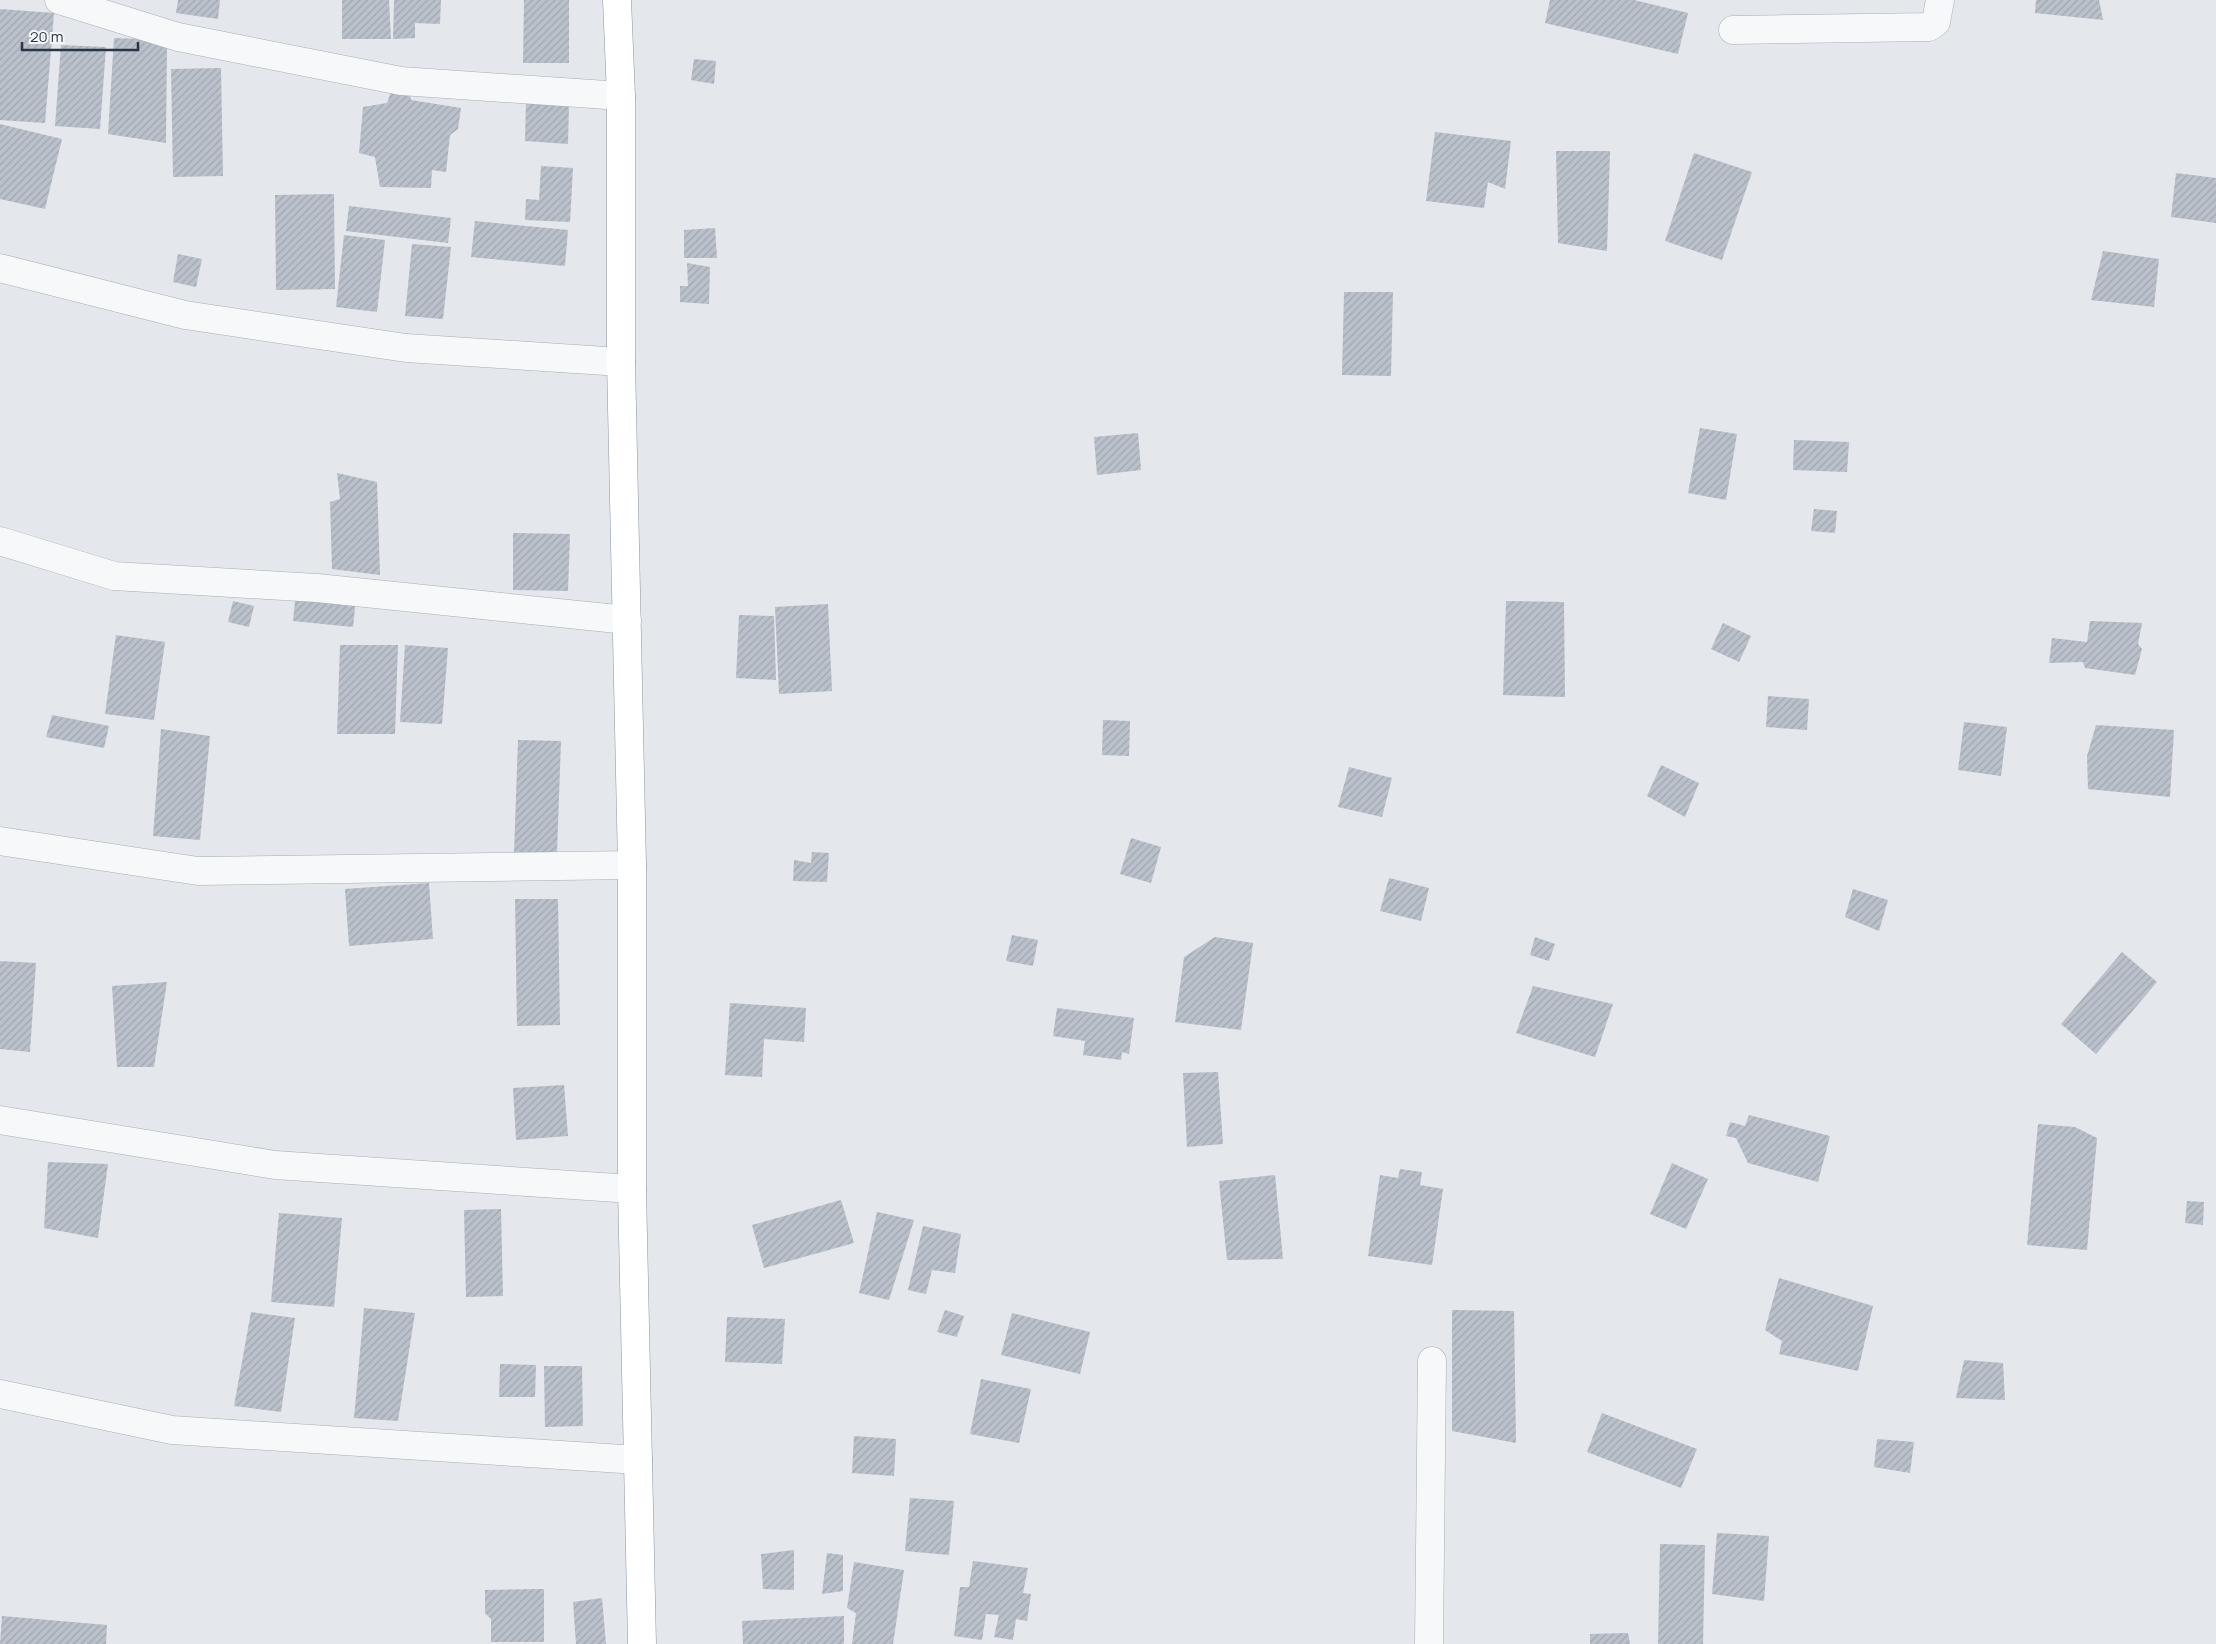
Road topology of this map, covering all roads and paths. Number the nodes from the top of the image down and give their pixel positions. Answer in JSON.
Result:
{"nodes":[{"id":1,"x":59,"y":0,"type":"edge"},
{"id":2,"x":617,"y":0,"type":"edge"},
{"id":3,"x":1940,"y":0,"type":"edge"},
{"id":4,"x":1732,"y":30,"type":"dead end"},
{"id":5,"x":621,"y":96,"type":"junction"},
{"id":6,"x":0,"y":268,"type":"edge"},
{"id":7,"x":621,"y":362,"type":"junction"},
{"id":8,"x":0,"y":541,"type":"edge"},
{"id":9,"x":627,"y":620,"type":"junction"},
{"id":10,"x":0,"y":841,"type":"edge"},
{"id":11,"x":632,"y":865,"type":"junction"},
{"id":12,"x":0,"y":1120,"type":"edge"},
{"id":13,"x":632,"y":1188,"type":"junction"},
{"id":14,"x":1432,"y":1361,"type":"dead end"},
{"id":15,"x":0,"y":1394,"type":"edge"},
{"id":16,"x":638,"y":1460,"type":"junction"},
{"id":17,"x":642,"y":1644,"type":"edge"},
{"id":18,"x":1429,"y":1644,"type":"edge"}],
"edges":[{"from":1,"to":5,"type":"street"},
{"from":2,"to":5,"type":"highway"},
{"from":3,"to":4,"type":"street"},
{"from":5,"to":7,"type":"highway"},
{"from":6,"to":7,"type":"street"},
{"from":7,"to":9,"type":"highway"},
{"from":8,"to":9,"type":"street"},
{"from":9,"to":11,"type":"highway"},
{"from":10,"to":11,"type":"street"},
{"from":11,"to":13,"type":"highway"},
{"from":12,"to":13,"type":"street"},
{"from":13,"to":16,"type":"highway"},
{"from":14,"to":18,"type":"street"},
{"from":15,"to":16,"type":"street"},
{"from":16,"to":17,"type":"highway"}]}
